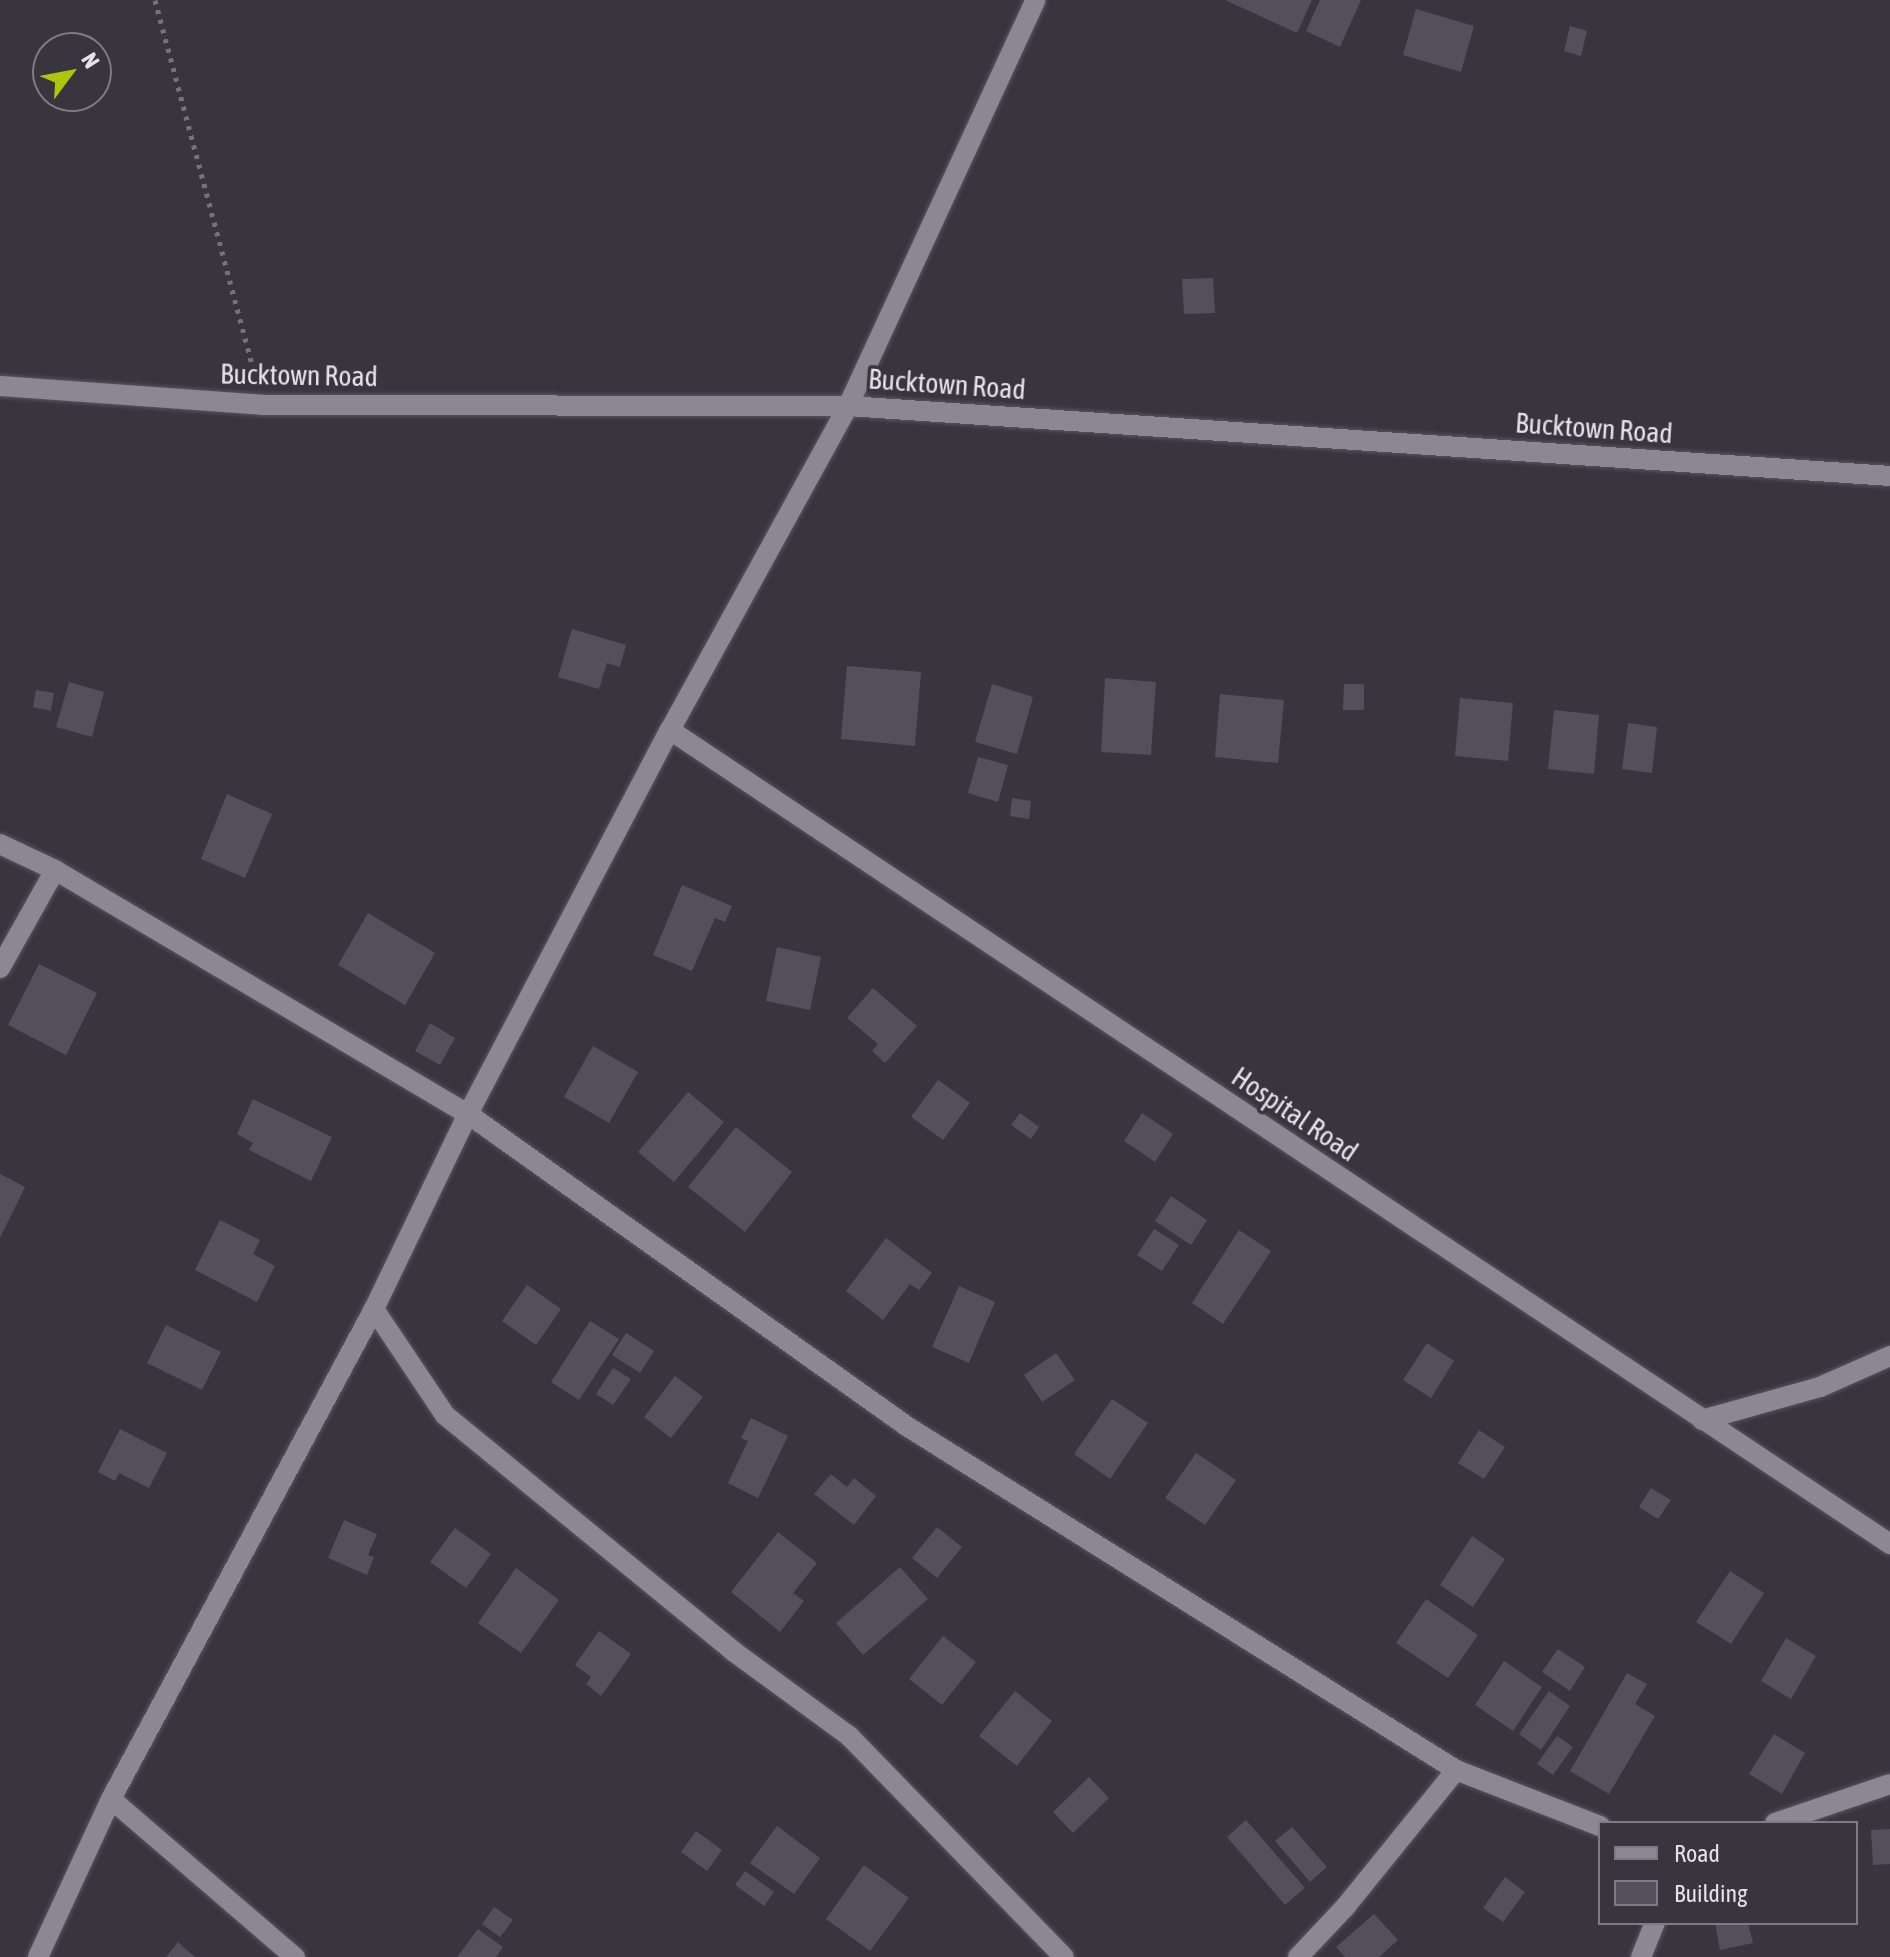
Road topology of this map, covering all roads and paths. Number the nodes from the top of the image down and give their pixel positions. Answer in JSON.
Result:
{"nodes":[{"id":1,"x":155,"y":0,"type":"edge"},
{"id":2,"x":1036,"y":0,"type":"edge"},
{"id":3,"x":0,"y":386,"type":"edge"},
{"id":4,"x":262,"y":405,"type":"junction"},
{"id":5,"x":848,"y":406,"type":"junction"},
{"id":6,"x":1890,"y":476,"type":"edge"},
{"id":7,"x":670,"y":730,"type":"junction"},
{"id":8,"x":0,"y":844,"type":"edge"},
{"id":9,"x":55,"y":870,"type":"junction"},
{"id":10,"x":0,"y":968,"type":"edge"},
{"id":11,"x":468,"y":1114,"type":"junction"},
{"id":12,"x":374,"y":1309,"type":"junction"},
{"id":13,"x":1890,"y":1356,"type":"edge"},
{"id":14,"x":1702,"y":1420,"type":"junction"},
{"id":15,"x":1890,"y":1544,"type":"edge"},
{"id":16,"x":1456,"y":1770,"type":"junction"},
{"id":17,"x":1890,"y":1784,"type":"edge"},
{"id":18,"x":111,"y":1799,"type":"junction"},
{"id":19,"x":1781,"y":1821,"type":"edge"},
{"id":20,"x":1598,"y":1825,"type":"edge"},
{"id":21,"x":1654,"y":1925,"type":"edge"},
{"id":22,"x":38,"y":1957,"type":"edge"},
{"id":23,"x":295,"y":1957,"type":"edge"},
{"id":24,"x":1064,"y":1957,"type":"edge"},
{"id":25,"x":1298,"y":1957,"type":"edge"},
{"id":26,"x":1641,"y":1957,"type":"edge"}],
"edges":[{"from":1,"to":4,"type":"path"},
{"from":2,"to":5,"type":"street"},
{"from":3,"to":4,"type":"street","name":"Bucktown Road"},
{"from":4,"to":5,"type":"street","name":"Bucktown Road"},
{"from":5,"to":6,"type":"street","name":"Bucktown Road"},
{"from":5,"to":7,"type":"street"},
{"from":7,"to":11,"type":"street"},
{"from":7,"to":14,"type":"street","name":"Hospital Road"},
{"from":8,"to":9,"type":"street"},
{"from":9,"to":10,"type":"street"},
{"from":9,"to":11,"type":"street"},
{"from":11,"to":12,"type":"street"},
{"from":11,"to":16,"type":"street"},
{"from":12,"to":18,"type":"street"},
{"from":12,"to":24,"type":"street"},
{"from":13,"to":14,"type":"street"},
{"from":14,"to":15,"type":"street","name":"Hospital Road"},
{"from":16,"to":20,"type":"street"},
{"from":16,"to":25,"type":"street"},
{"from":17,"to":19,"type":"street"},
{"from":18,"to":22,"type":"street"},
{"from":18,"to":23,"type":"street"},
{"from":21,"to":26,"type":"street"}]}
